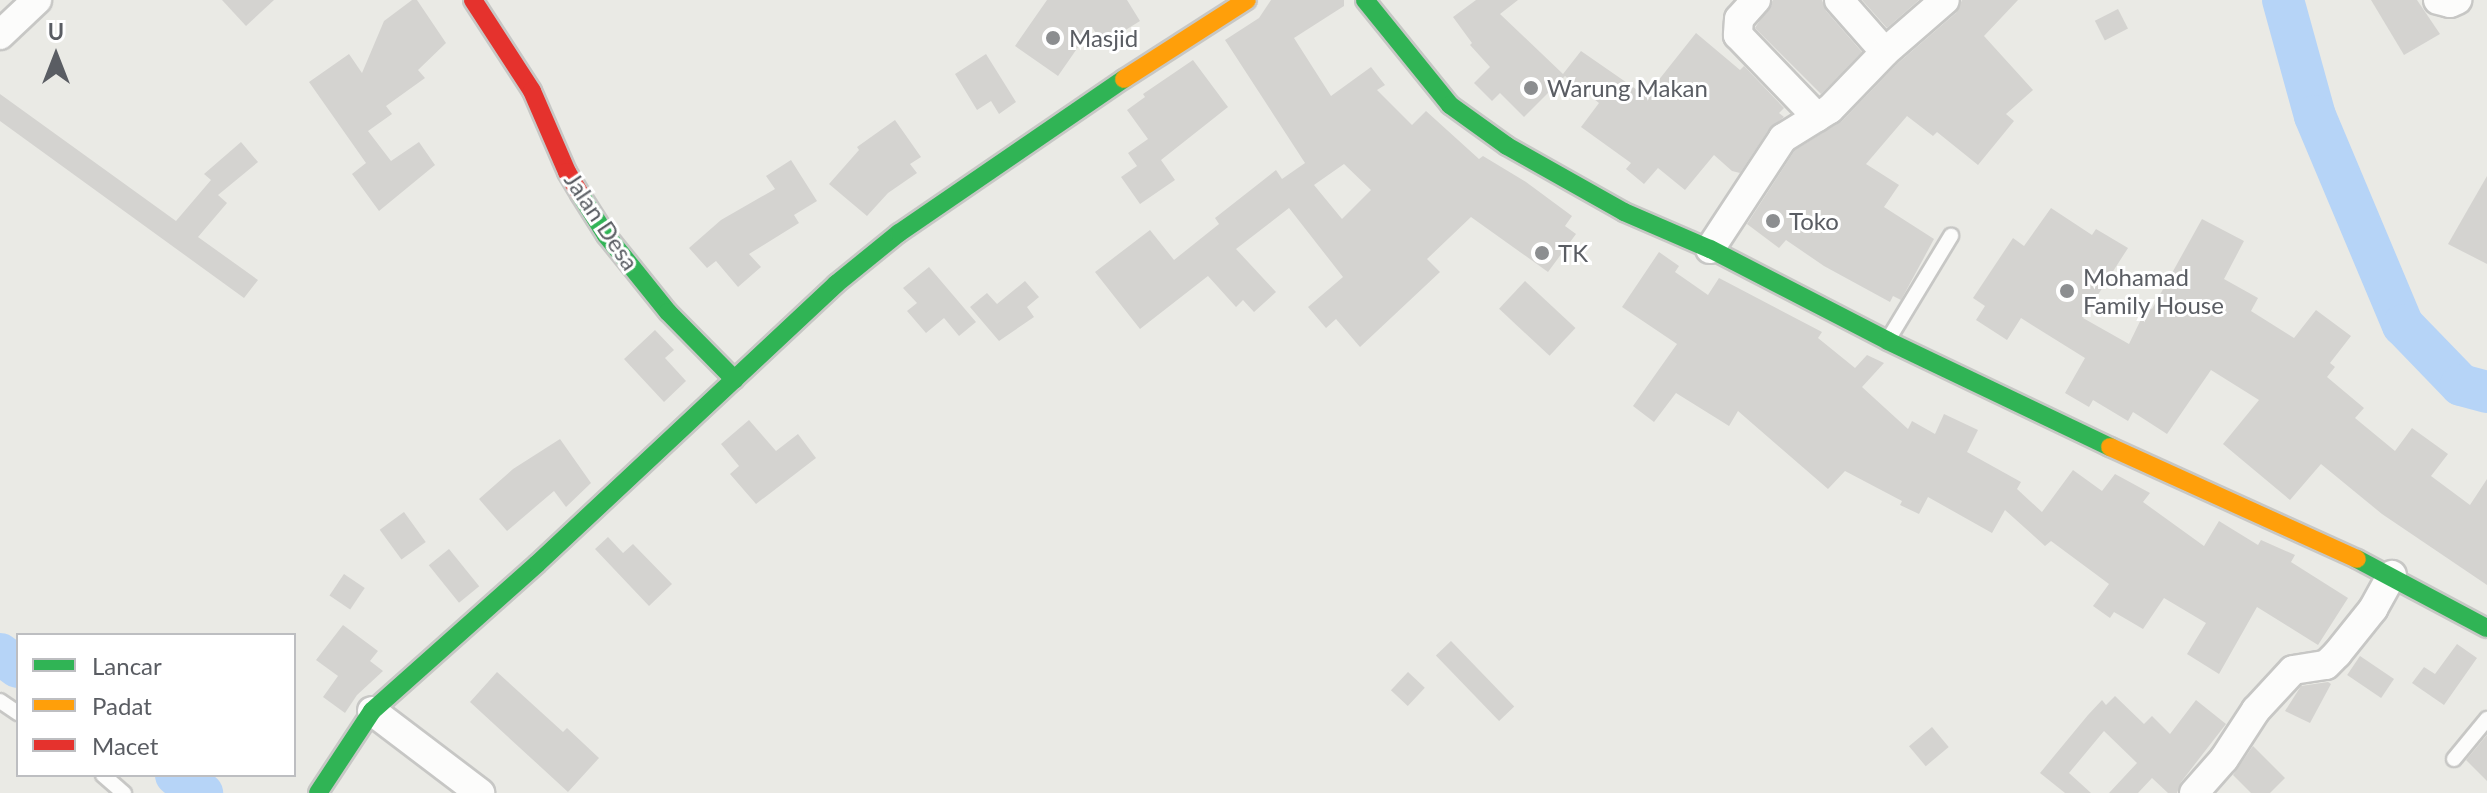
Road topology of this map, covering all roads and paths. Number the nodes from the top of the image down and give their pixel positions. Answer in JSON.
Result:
{"nodes":[{"id":1,"x":37,"y":0,"type":"edge"},
{"id":2,"x":473,"y":0,"type":"edge"},
{"id":3,"x":1247,"y":0,"type":"edge"},
{"id":4,"x":1365,"y":0,"type":"edge"},
{"id":5,"x":1756,"y":0,"type":"edge"},
{"id":6,"x":1839,"y":0,"type":"edge"},
{"id":7,"x":1945,"y":0,"type":"edge"},
{"id":8,"x":2438,"y":0,"type":"edge"},
{"id":9,"x":2457,"y":0,"type":"edge"},
{"id":10,"x":0,"y":35,"type":"edge"},
{"id":11,"x":1885,"y":52,"type":"junction"},
{"id":12,"x":1817,"y":117,"type":"junction"},
{"id":13,"x":1951,"y":236,"type":"dead end"},
{"id":14,"x":1710,"y":249,"type":"junction"},
{"id":15,"x":1888,"y":341,"type":"junction"},
{"id":16,"x":735,"y":380,"type":"junction"},
{"id":17,"x":2392,"y":575,"type":"junction"},
{"id":18,"x":2487,"y":628,"type":"edge"},
{"id":19,"x":372,"y":711,"type":"junction"},
{"id":20,"x":2487,"y":719,"type":"edge"},
{"id":21,"x":2454,"y":759,"type":"dead end"},
{"id":22,"x":105,"y":777,"type":"edge"},
{"id":23,"x":124,"y":793,"type":"edge"},
{"id":24,"x":318,"y":793,"type":"edge"},
{"id":25,"x":480,"y":793,"type":"edge"},
{"id":26,"x":2194,"y":793,"type":"edge"}],
"edges":[{"from":1,"to":10,"type":"street"},
{"from":2,"to":16,"type":"street","name":"Jalan Desa"},
{"from":3,"to":16,"type":"street"},
{"from":4,"to":14,"type":"street"},
{"from":5,"to":12,"type":"street"},
{"from":6,"to":11,"type":"street"},
{"from":7,"to":11,"type":"street"},
{"from":8,"to":9,"type":"street"},
{"from":11,"to":12,"type":"street"},
{"from":12,"to":14,"type":"street"},
{"from":13,"to":15,"type":"lane"},
{"from":14,"to":15,"type":"street"},
{"from":15,"to":17,"type":"street"},
{"from":16,"to":19,"type":"street"},
{"from":17,"to":18,"type":"street"},
{"from":17,"to":26,"type":"street"},
{"from":19,"to":24,"type":"street"},
{"from":19,"to":25,"type":"street"},
{"from":20,"to":21,"type":"lane"},
{"from":22,"to":23,"type":"lane"}]}
